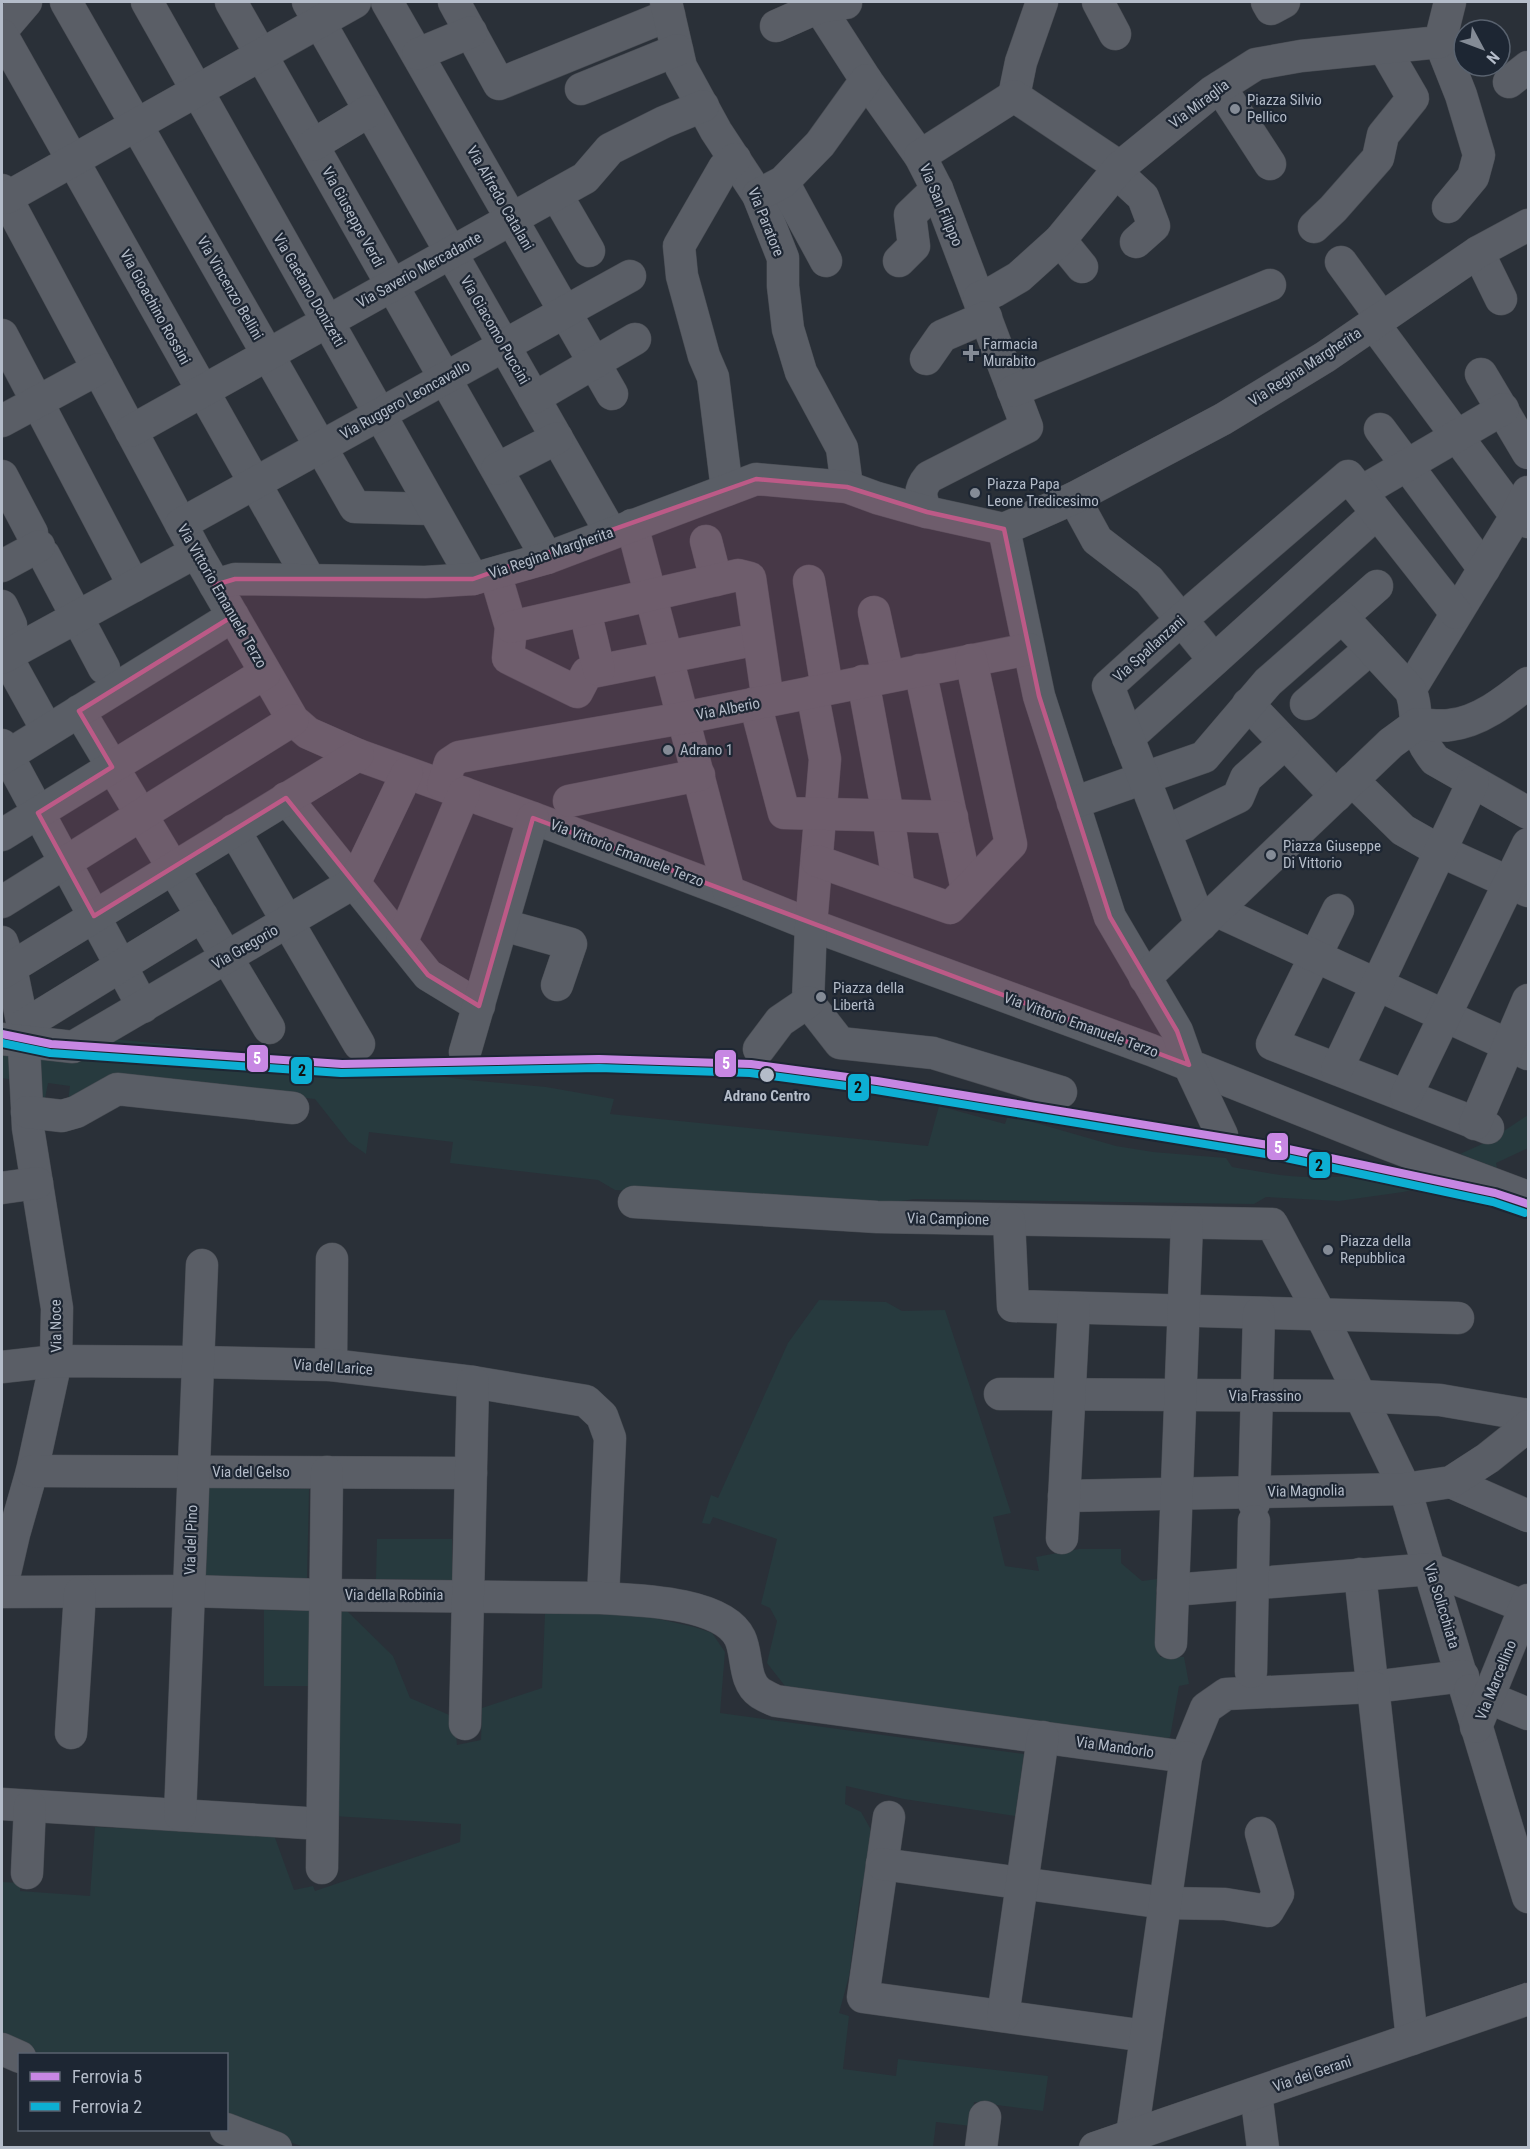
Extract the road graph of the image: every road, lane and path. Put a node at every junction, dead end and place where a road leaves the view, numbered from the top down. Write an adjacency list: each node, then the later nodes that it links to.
1 (26, 2): 17 (street)
2 (66, 2): 33 (street, Via Vincenzo Bellini)
3 (147, 2): 29 (street, Via Gaetano Donizetti)
4 (231, 2): 25 (street, Via Giuseppe Verdi)
5 (355, 2): 15 (street)
6 (387, 2): 24 (street, Via Alfredo Catalani)
7 (454, 2): 18 (street)
8 (1042, 2): 30 (street)
9 (1098, 2): 19 (street)
10 (1267, 2): 11 (street)
11 (1284, 2)
12 (1450, 2): 21 (street)
13 (828, 4): 16 (street); 26 (street, Via San Filippo)
14 (667, 8): 18 (street); 23 (street, Via Paratore)
15 (313, 11): 25 (street); 32 (street, Via Giacomo Puccini)
16 (776, 26)
17 (2, 30)
18 (471, 32): 24 (street)
19 (1115, 34)
20 (2, 35): 37 (street, Via Gioachino Rossini)
21 (1440, 42): 22 (street, Via Miraglia); 44 (street)
22 (1384, 48): 27 (street, Via Miraglia); 47 (street)
23 (677, 50): 28 (street); 31 (street, Via Paratore)
24 (418, 54): 45 (street, Via Alfredo Catalani)
25 (261, 55): 29 (street); 34 (street, Via Giuseppe Verdi)
26 (866, 80): 35 (street, Via San Filippo); 40 (street)
27 (1220, 87): 38 (street); 39 (street, Via Miraglia)
28 (581, 89)
29 (196, 92): 33 (street); 64 (street, Via Gaetano Donizetti)
30 (1014, 96): 35 (street); 39 (street)
31 (703, 106): 36 (street, Via Paratore); 43 (street, Via Saverio Mercadante)
32 (369, 111): 34 (street); 51 (street, Via Giacomo Puccini)
33 (137, 125): 37 (street); 68 (street, Via Vincenzo Bellini)
34 (312, 145): 58 (street, Via Giuseppe Verdi)
35 (920, 156): 41 (street, Via San Filippo)
36 (735, 159): 40 (street, Via Paratore); 93 (street)
37 (74, 161): 42 (street); 74 (street, Via Gioachino Rossini)
38 (1270, 164)
39 (1118, 170): 48 (street, Via Miraglia); 49 (street)
40 (771, 189): 53 (street); 92 (street, Via Paratore)
41 (937, 189): 54 (street); 61 (street, Via San Filippo)
42 (4, 194): 71 (street, Via Vittorio Emanuele Terzo)
43 (556, 194): 45 (street, Via Saverio Mercadante); 50 (street)
44 (1448, 207)
45 (512, 219): 51 (street, Via Saverio Mercadante); 62 (street, Via Alfredo Catalani)
46 (1528, 225): 52 (street, Via Regina Margherita)
47 (1314, 227)
48 (1060, 240): 56 (street); 61 (street, Via Miraglia)
49 (1136, 242)
50 (588, 251)
51 (452, 252): 58 (street, Via Saverio Mercadante); 67 (street, Via Giacomo Puccini)
52 (1478, 252): 60 (street); 63 (street, Via Regina Margherita)
53 (826, 261)
54 (899, 261)
55 (1341, 262): 63 (street)
56 (1082, 267)
57 (630, 276): 62 (street, Via Ruggero Leoncavallo)
58 (392, 285): 64 (street, Via Saverio Mercadante); 73 (street, Via Giuseppe Verdi)
59 (1270, 285): 75 (street)
60 (1502, 299)
61 (982, 308): 69 (street, Via Miraglia); 75 (street, Via San Filippo)
62 (565, 312): 67 (street, Via Ruggero Leoncavallo); 70 (street, Via Alfredo Catalani)
63 (1377, 320): 84 (street); 95 (street, Via Regina Margherita)
64 (327, 321): 68 (street, Via Saverio Mercadante); 80 (street, Via Gaetano Donizetti)
65 (2, 334): 78 (street)
66 (635, 339): 70 (street)
67 (504, 345): 73 (street, Via Ruggero Leoncavallo); 77 (street, Via Giacomo Puccini)
68 (268, 354): 74 (street, Via Saverio Mercadante); 86 (street, Via Vincenzo Bellini)
69 (926, 359)
70 (594, 363): 76 (street, Via Alfredo Catalani); 77 (street)
71 (98, 369): 78 (street); 83 (street, Via Vittorio Emanuele Terzo)
72 (1482, 374): 79 (street)
73 (445, 378): 80 (street, Via Ruggero Leoncavallo); 89 (street, Via Giuseppe Verdi)
74 (202, 391): 83 (street, Via Saverio Mercadante); 91 (street, Via Gioachino Rossini)
75 (1013, 391): 98 (street, Via San Filippo)
76 (612, 394)
77 (534, 398): 85 (street, Via Giacomo Puccini)
78 (37, 402): 81 (street); 113 (street)
79 (1503, 409): 84 (street); 87 (street)
80 (379, 414): 86 (street, Via Ruggero Leoncavallo); 96 (street, Via Gaetano Donizetti)
81 (2, 421)
82 (1380, 429): 88 (street)
83 (131, 431): 99 (street, Via Vittorio Emanuele Terzo)
84 (1456, 437): 88 (street); 97 (street)
85 (557, 438): 89 (street); 100 (street, Via Giacomo Puccini)
86 (321, 447): 91 (street, Via Ruggero Leoncavallo); 96 (street, Via Vincenzo Bellini)
87 (1528, 453)
88 (1406, 465): 94 (street); 107 (street)
89 (496, 469): 105 (street, Via Giuseppe Verdi)
90 (2, 476): 103 (street)
91 (255, 483): 99 (street, Via Ruggero Leoncavallo); 109 (street, Via Gioachino Rossini)
92 (848, 486): 93 (street, Via Regina Margherita); 98 (street, Via Regina Margherita)
93 (727, 490): 100 (street, Via Regina Margherita)
94 (1362, 494): 118 (street); 122 (street, Via Spallanzani); 130 (street)
95 (1074, 498): 102 (street, Via Regina Margherita); 122 (street)
96 (432, 509): 108 (street, Via Gaetano Donizetti)
97 (1524, 510): 107 (street)
98 (927, 512): 102 (street, Via Regina Margherita)
99 (181, 524): 104 (street, Via Vittorio Emanuele Terzo)
100 (622, 529): 105 (street, Via Regina Margherita); 115 (street, Via Giacomo Puccini)
101 (706, 541): 110 (street)
102 (1007, 542): 126 (street)
103 (38, 544): 106 (street); 120 (street)
104 (196, 552): 112 (street, Via Vittorio Emanuele Terzo); 113 (street)
105 (547, 558): 108 (street, Via Regina Margherita)
106 (2, 566)
107 (1484, 569): 118 (street)
108 (484, 576): 109 (street, Via Regina Margherita); 123 (street, Via Gaetano Donizetti)
109 (309, 579): 112 (street, Via Regina Margherita)
110 (717, 580): 115 (street); 124 (street)
111 (809, 581): 138 (street)
112 (215, 585): 119 (street, Via Vittorio Emanuele Terzo)
113 (134, 586): 120 (street)
114 (1377, 586): 121 (street)
115 (651, 596): 116 (street); 127 (street, Via Giacomo Puccini)
116 (585, 611): 123 (street); 132 (street)
117 (874, 612): 135 (street)
118 (1456, 613): 136 (street)
119 (233, 616): 134 (street, Via Vittorio Emanuele Terzo); 142 (street)
120 (77, 617): 128 (street); 131 (street)
121 (1342, 617): 125 (street); 140 (street)
122 (1182, 619): 130 (street); 147 (street, Via Spallanzani)
123 (511, 627): 132 (street)
124 (758, 639): 127 (street); 139 (street)
125 (1371, 648): 136 (street); 141 (street)
126 (1029, 649): 129 (street, Via Alberio); 160 (street)
127 (667, 656): 132 (street); 143 (street, Via Giacomo Puccini)
128 (4, 657): 146 (street)
129 (971, 660): 133 (street, Via Alberio); 179 (street)
130 (1214, 660): 147 (street)
131 (104, 668)
132 (599, 670)
133 (920, 670): 135 (street, Via Alberio); 166 (street)
134 (265, 673): 144 (street, Via Vittorio Emanuele Terzo); 151 (street)
135 (875, 679): 138 (street, Via Alberio); 165 (street)
136 (1403, 683): 145 (street)
137 (1528, 685): 145 (street)
138 (819, 690): 139 (street, Via Alberio); 162 (street)
139 (761, 702): 143 (street, Via Alberio); 162 (street)
140 (1248, 704): 148 (street); 154 (street)
141 (1306, 704)
142 (79, 711): 146 (street); 151 (street)
143 (683, 718): 153 (street, Via Giacomo Puccini); 157 (street, Via Alberio)
144 (293, 720): 150 (street, Via Vittorio Emanuele Terzo); 164 (street)
145 (1417, 724): 155 (street); 156 (street)
146 (47, 730): 149 (street)
147 (1128, 738): 154 (street, Via Spallanzani)
148 (1285, 743): 156 (street); 169 (street)
149 (3, 753): 161 (street)
150 (358, 754): 152 (street, Via Vittorio Emanuele Terzo); 158 (street)
151 (112, 767): 161 (street); 164 (street)
152 (407, 773): 157 (street, Via Vittorio Emanuele Terzo); 176 (street)
153 (699, 775): 159 (street); 180 (street, Via Giacomo Puccini)
154 (1143, 779): 160 (street); 169 (street, Via Spallanzani)
155 (1473, 782): 163 (street); 172 (street)
156 (1335, 784): 172 (street); 185 (street)
157 (454, 789): 167 (street, Via Vittorio Emanuele Terzo); 189 (street, Via Alberio)
158 (286, 798): 168 (street); 176 (street)
159 (569, 801)
160 (1073, 803): 194 (street)
161 (38, 813): 170 (street); 174 (street)
162 (821, 813): 165 (street); 173 (street)
163 (1528, 813)
164 (141, 815): 174 (street); 175 (street)
165 (888, 815): 166 (street); 178 (street)
166 (951, 817): 179 (street)
167 (533, 818): 180 (street, Via Vittorio Emanuele Terzo); 187 (street)
168 (234, 830): 175 (street); 186 (street)
169 (1165, 832): 185 (street, Via Spallanzani)
170 (2, 836)
171 (1528, 844): 177 (street)
172 (1440, 851): 177 (street); 195 (street)
173 (817, 861): 178 (street); 188 (street)
174 (65, 862): 181 (street); 183 (street)
175 (173, 868): 183 (street); 184 (street)
176 (355, 882): 186 (street, Via Gregorio); 189 (street)
177 (1519, 887): 201 (street)
178 (899, 890): 179 (street)
179 (967, 890)
180 (729, 892): 188 (street, Via Vittorio Emanuele Terzo)
181 (2, 902)
182 (1338, 910): 190 (street)
183 (94, 916): 192 (street); 193 (street)
184 (202, 916): 191 (street); 193 (street)
185 (1209, 918): 190 (street); 194 (street)
186 (288, 922): 191 (street, Via Gregorio); 203 (street)
187 (503, 925): 196 (street); 199 (street)
188 (811, 925): 198 (street); 207 (street, Via Vittorio Emanuele Terzo)
189 (402, 941): 199 (street)
190 (1315, 956): 195 (street); 208 (street)
191 (226, 957): 200 (street, Via Gregorio); 202 (street)
192 (5, 961): 209 (street, Via Noce)
193 (121, 966): 200 (street); 209 (street)
194 (1145, 978): 207 (street)
195 (1377, 984): 201 (street); 208 (street)
196 (557, 986)
197 (1528, 1000): 205 (street)
198 (808, 1002): 204 (street); 210 (street)
199 (479, 1006): 206 (street)
200 (143, 1007): 209 (street, Via Gregorio)
201 (1445, 1016): 205 (street); 211 (street)
202 (269, 1028)
203 (359, 1044)
204 (759, 1049)
205 (1519, 1050): 211 (street)
206 (465, 1052)
207 (1189, 1065): 213 (street); 216 (street, Via Vittorio Emanuele Terzo)
208 (1337, 1070): 211 (street)
209 (17, 1080): 212 (street); 214 (street, Via Noce)
210 (1061, 1092)
211 (1406, 1096)
212 (293, 1108)
213 (1222, 1135)
214 (37, 1183): 215 (street); 228 (street, Via Noce)
215 (2, 1188)
216 (1528, 1197)
217 (634, 1202): 218 (street, Via Campione)
218 (1009, 1220): 219 (street, Via Campione); 223 (street)
219 (1187, 1223): 220 (street, Via Campione); 224 (street)
220 (1262, 1224): 227 (street, Via Solicchiata)
221 (332, 1259): 230 (street)
222 (202, 1265): 229 (street, Via del Pino)
223 (1074, 1308): 224 (street); 234 (street)
224 (1184, 1311): 225 (street); 235 (street)
225 (1259, 1313): 227 (street); 236 (street)
226 (1458, 1318): 227 (street)
227 (1318, 1319): 237 (street, Via Solicchiata)
228 (56, 1361): 229 (street, Via del Larice); 231 (street, Via del Larice); 240 (street, Via Noce)
229 (197, 1362): 230 (street, Via del Larice); 241 (street, Via del Pino)
230 (331, 1365): 232 (street, Via del Larice)
231 (2, 1367)
232 (473, 1382): 243 (street); 261 (street, Via del Larice)
233 (1000, 1394): 234 (street, Via Frassino)
234 (1069, 1394): 235 (street, Via Frassino); 247 (street)
235 (1180, 1395): 236 (street, Via Frassino); 246 (street)
236 (1258, 1396): 237 (street, Via Frassino); 248 (street)
237 (1360, 1396): 238 (street, Via Frassino); 245 (street, Via Solicchiata)
238 (1528, 1415)
239 (1528, 1426): 244 (street, Via Magnolia)
240 (32, 1471): 241 (street, Via del Gelso); 254 (street, Via Noce)
241 (193, 1472): 242 (street, Via del Gelso); 257 (street, Via del Pino)
242 (327, 1472): 243 (street, Via del Gelso); 259 (street)
243 (471, 1473): 260 (street)
244 (1450, 1482): 245 (street, Via Magnolia); 249 (street)
245 (1405, 1489): 248 (street, Via Magnolia); 251 (street, Via Solicchiata)
246 (1176, 1494): 247 (street, Via Magnolia); 248 (street, Via Magnolia); 255 (street)
247 (1064, 1496): 250 (street)
248 (1254, 1506): 253 (street)
249 (1528, 1516)
250 (1062, 1538)
251 (1431, 1569): 252 (street); 262 (street); 267 (street, Via Solicchiata)
252 (1360, 1575): 253 (street); 266 (street)
253 (1252, 1582): 255 (street); 265 (street)
254 (2, 1586)
255 (1173, 1590): 263 (street)
256 (2, 1592): 258 (street, Via della Robinia)
257 (189, 1592): 258 (street, Via della Robinia); 259 (street, Via della Robinia); 274 (street, Via del Pino)
258 (81, 1593): 270 (street)
259 (325, 1595): 260 (street, Via della Robinia); 277 (street)
260 (468, 1596): 261 (street, Via della Robinia); 269 (street)
261 (603, 1598): 264 (street, Via della Robinia)
262 (1528, 1605): 267 (street, Via Marcellino)
263 (1171, 1643)
264 (747, 1672): 271 (street, Via Mandorlo)
265 (1251, 1672)
266 (1372, 1681): 267 (street); 272 (street); 288 (street)
267 (1472, 1687): 268 (street); 275 (street, Via Solicchiata)
268 (1528, 1713)
269 (465, 1724)
270 (71, 1734)
271 (1043, 1737): 272 (street, Via Mandorlo); 282 (street)
272 (1185, 1757): 284 (street)
273 (16, 1805): 274 (street); 281 (street)
274 (180, 1815): 277 (street)
275 (1520, 1815): 283 (street)
276 (889, 1817): 279 (street)
277 (322, 1824): 280 (street)
278 (1261, 1833): 284 (street)
279 (882, 1864): 282 (street); 286 (street)
280 (322, 1868)
281 (27, 1873)
282 (1022, 1883): 284 (street); 286 (street)
283 (1528, 1897)
284 (1165, 1903): 287 (street)
285 (1528, 1999): 288 (street, Via dei Gerani)
286 (1003, 2016): 287 (street)
287 (1146, 2036): 294 (street)
288 (1412, 2039): 291 (street, Via dei Gerani)
289 (2, 2049): 290 (street)
290 (18, 2056)
291 (1256, 2093): 294 (street, Via dei Gerani); 298 (street)
292 (985, 2117): 296 (street)
293 (228, 2130): 295 (street)
294 (1132, 2135): 297 (street, Via dei Gerani)
295 (276, 2148)
296 (981, 2148)
297 (1095, 2148)
298 (1263, 2148)

